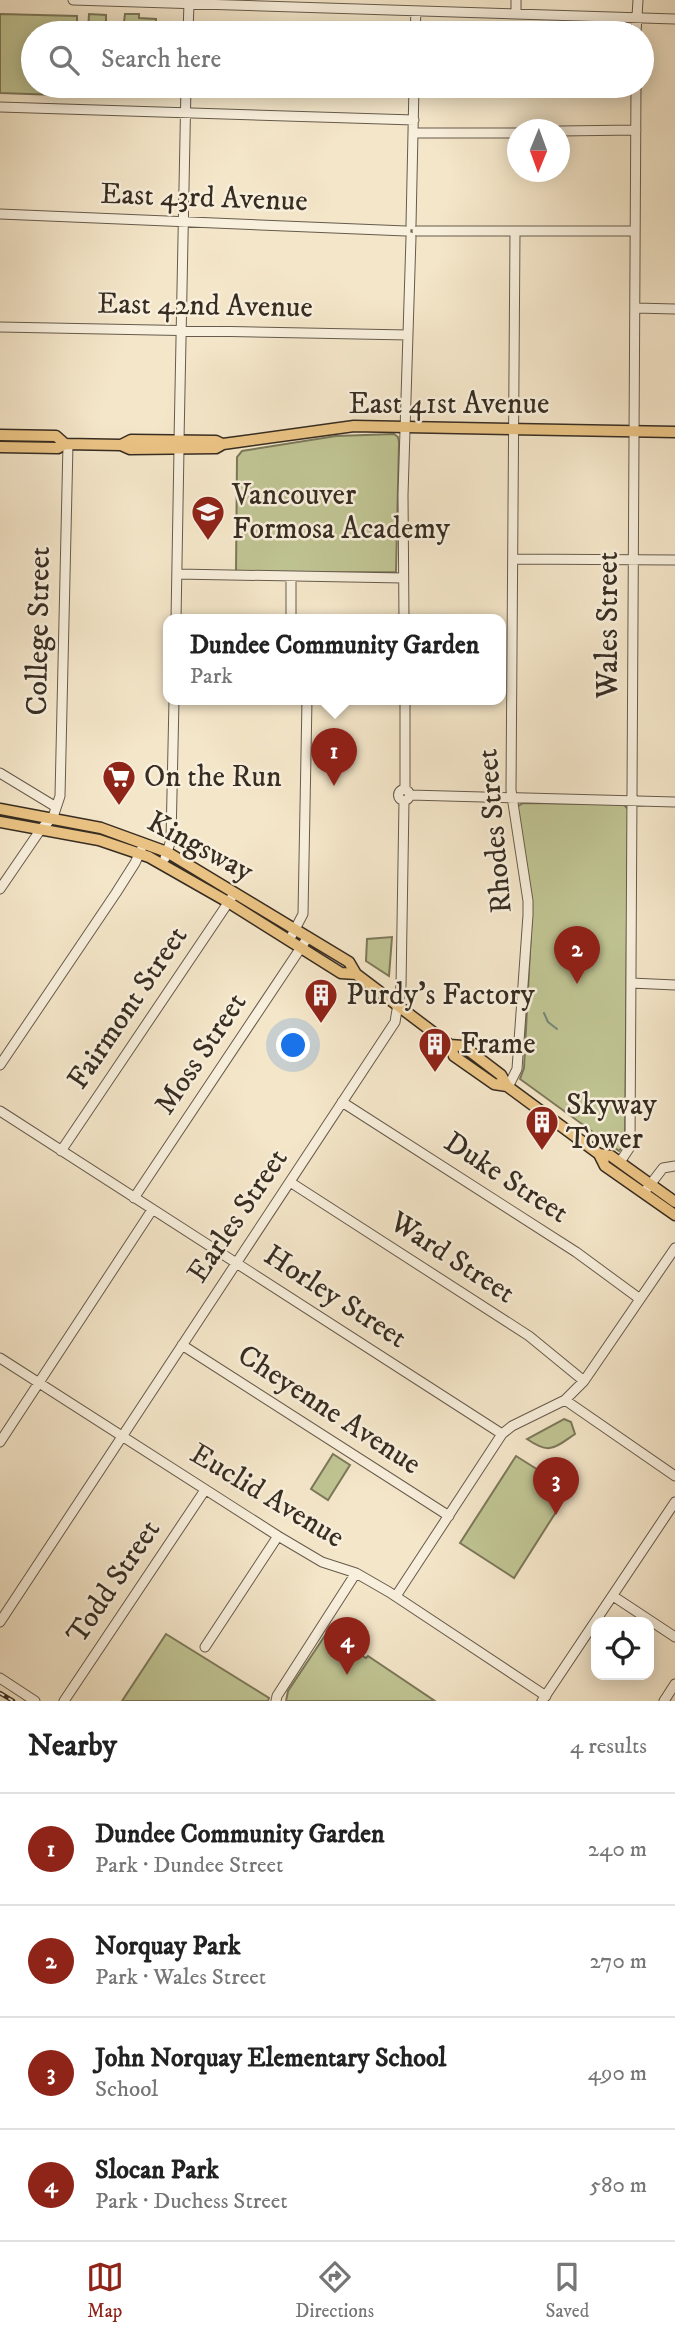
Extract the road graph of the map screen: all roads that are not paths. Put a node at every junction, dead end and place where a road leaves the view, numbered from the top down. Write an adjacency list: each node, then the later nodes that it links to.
1 (74, 0): 4 (street)
2 (516, 0): 7 (street)
3 (638, 0): 8 (street)
4 (150, 1): 5 (street)
5 (189, 3): 6 (street); 10 (street)
6 (416, 11): 7 (street); 11 (street)
7 (516, 14): 8 (street)
8 (637, 18): 9 (street); 12 (street)
9 (675, 19)
10 (188, 21)
11 (416, 21)
12 (637, 21)
13 (186, 98): 17 (street)
14 (414, 98): 18 (street)
15 (636, 98): 19 (street, Wales Street)
16 (0, 107): 17 (street)
17 (186, 112): 18 (street); 24 (street)
18 (414, 120): 21 (street)
19 (636, 130): 20 (street); 26 (street, Wales Street)
20 (570, 131)
21 (413, 133): 22 (street); 25 (street)
22 (507, 133)
23 (0, 214): 24 (street, East 43rd Avenue)
24 (184, 221): 25 (street, East 43rd Avenue); 31 (street)
25 (411, 231): 27 (street, East 43rd Avenue); 32 (street)
26 (635, 231): 27 (street, East 43rd Avenue); 28 (street, Wales Street)
27 (516, 232): 34 (street, Rhodes Street)
28 (635, 308): 29 (street); 35 (street, Wales Street)
29 (675, 309)
30 (0, 327): 31 (street, East 42nd Avenue)
31 (183, 330): 32 (street, East 42nd Avenue); 39 (street)
32 (408, 335): 33 (street)
33 (405, 426): 34 (main road, East 41st Avenue); 39 (main road, East 41st Avenue); 46 (street)
34 (514, 429): 35 (main road, East 41st Avenue); 41 (street, Rhodes Street)
35 (634, 431): 36 (main road, East 41st Avenue); 42 (street, Wales Street)
36 (675, 432)
37 (0, 435): 38 (main road, East 41st Avenue)
38 (66, 444): 39 (main road, East 41st Avenue); 40 (main road, East 41st Avenue); 59 (street, College Street)
39 (179, 445): 44 (street)
40 (0, 447)
41 (513, 559): 42 (street); 55 (street, Rhodes Street)
42 (633, 559): 43 (street); 56 (street, Wales Street)
43 (675, 560)
44 (177, 574): 45 (street); 47 (street)
45 (292, 577): 46 (street); 48 (street)
46 (403, 578): 49 (street)
47 (176, 614)
48 (291, 614)
49 (404, 614)
50 (174, 705): 63 (street)
51 (307, 705): 67 (street)
52 (405, 705): 54 (street, Earles Street)
53 (0, 773): 59 (street)
54 (406, 795): 55 (street); 71 (street, Earles Street)
55 (511, 798): 56 (street); 73 (street, Rhodes Street)
56 (632, 801): 57 (street); 69 (street, Wales Street)
57 (675, 802)
58 (0, 809): 59 (main road, Kingsway)
59 (55, 812): 61 (street); 62 (main road, Kingsway)
60 (0, 822): 61 (main road, Kingsway)
61 (41, 829): 62 (main road, Kingsway); 65 (street)
62 (142, 847): 63 (main road, Kingsway); 64 (main road, Kingsway); 72 (street)
63 (167, 852): 64 (street); 66 (main road, Kingsway)
64 (163, 863): 66 (main road, Kingsway)
65 (0, 889)
66 (232, 897): 67 (main road, Kingsway); 77 (street, Fairmont Street)
67 (293, 935): 68 (main road, Kingsway)
68 (305, 942): 71 (main road, Kingsway); 83 (street, Moss Street)
69 (631, 983): 70 (street); 79 (street, Wales Street)
70 (675, 985)
71 (398, 1006): 73 (main road, Kingsway); 74 (street, Earles Street)
72 (0, 1065)
73 (507, 1086): 78 (main road, Kingsway)
74 (342, 1102): 81 (street, Earles Street); 89 (street, Duke Street)
75 (3, 1113): 76 (street); 77 (street, Horley Street)
76 (0, 1124)
77 (61, 1151): 83 (street, Horley Street)
78 (599, 1154): 79 (main road, Kingsway); 82 (main road, Kingsway)
79 (620, 1162): 82 (main road, Kingsway)
80 (675, 1166): 82 (street)
81 (290, 1182): 88 (street, Earles Street); 92 (street, Ward Street)
82 (647, 1188): 84 (main road, Kingsway); 86 (main road, Kingsway)
83 (134, 1198): 85 (street, Horley Street)
84 (675, 1202)
85 (152, 1210): 88 (street, Horley Street); 93 (street)
86 (675, 1215)
87 (675, 1248): 89 (street)
88 (236, 1262): 90 (street, Earles Street); 95 (street, Horley Street)
89 (640, 1299): 92 (street)
90 (181, 1345): 96 (street, Earles Street); 101 (street, Cheyenne Avenue)
91 (0, 1358): 93 (street, Euclid Avenue)
92 (584, 1381): 94 (street)
93 (39, 1383): 96 (street, Euclid Avenue); 97 (street)
94 (565, 1400): 95 (street); 98 (street)
95 (502, 1434): 101 (street)
96 (122, 1437): 99 (street, Euclid Avenue); 106 (street, Earles Street)
97 (0, 1442)
98 (675, 1476)
99 (205, 1490): 102 (street, Euclid Avenue); 113 (street, Todd Street)
100 (675, 1502): 105 (street)
101 (449, 1516): 104 (street)
102 (278, 1536): 103 (street, Euclid Avenue); 108 (street)
103 (356, 1573): 104 (street, Euclid Avenue); 114 (street)
104 (396, 1596): 111 (street, Euclid Avenue)
105 (613, 1596): 107 (street); 111 (street)
106 (0, 1622)
107 (675, 1637)
108 (205, 1647)
109 (0, 1678): 112 (street)
110 (675, 1684): 115 (street)
111 (544, 1698)
112 (35, 1701)
113 (64, 1701)
114 (276, 1701)
115 (664, 1701)

